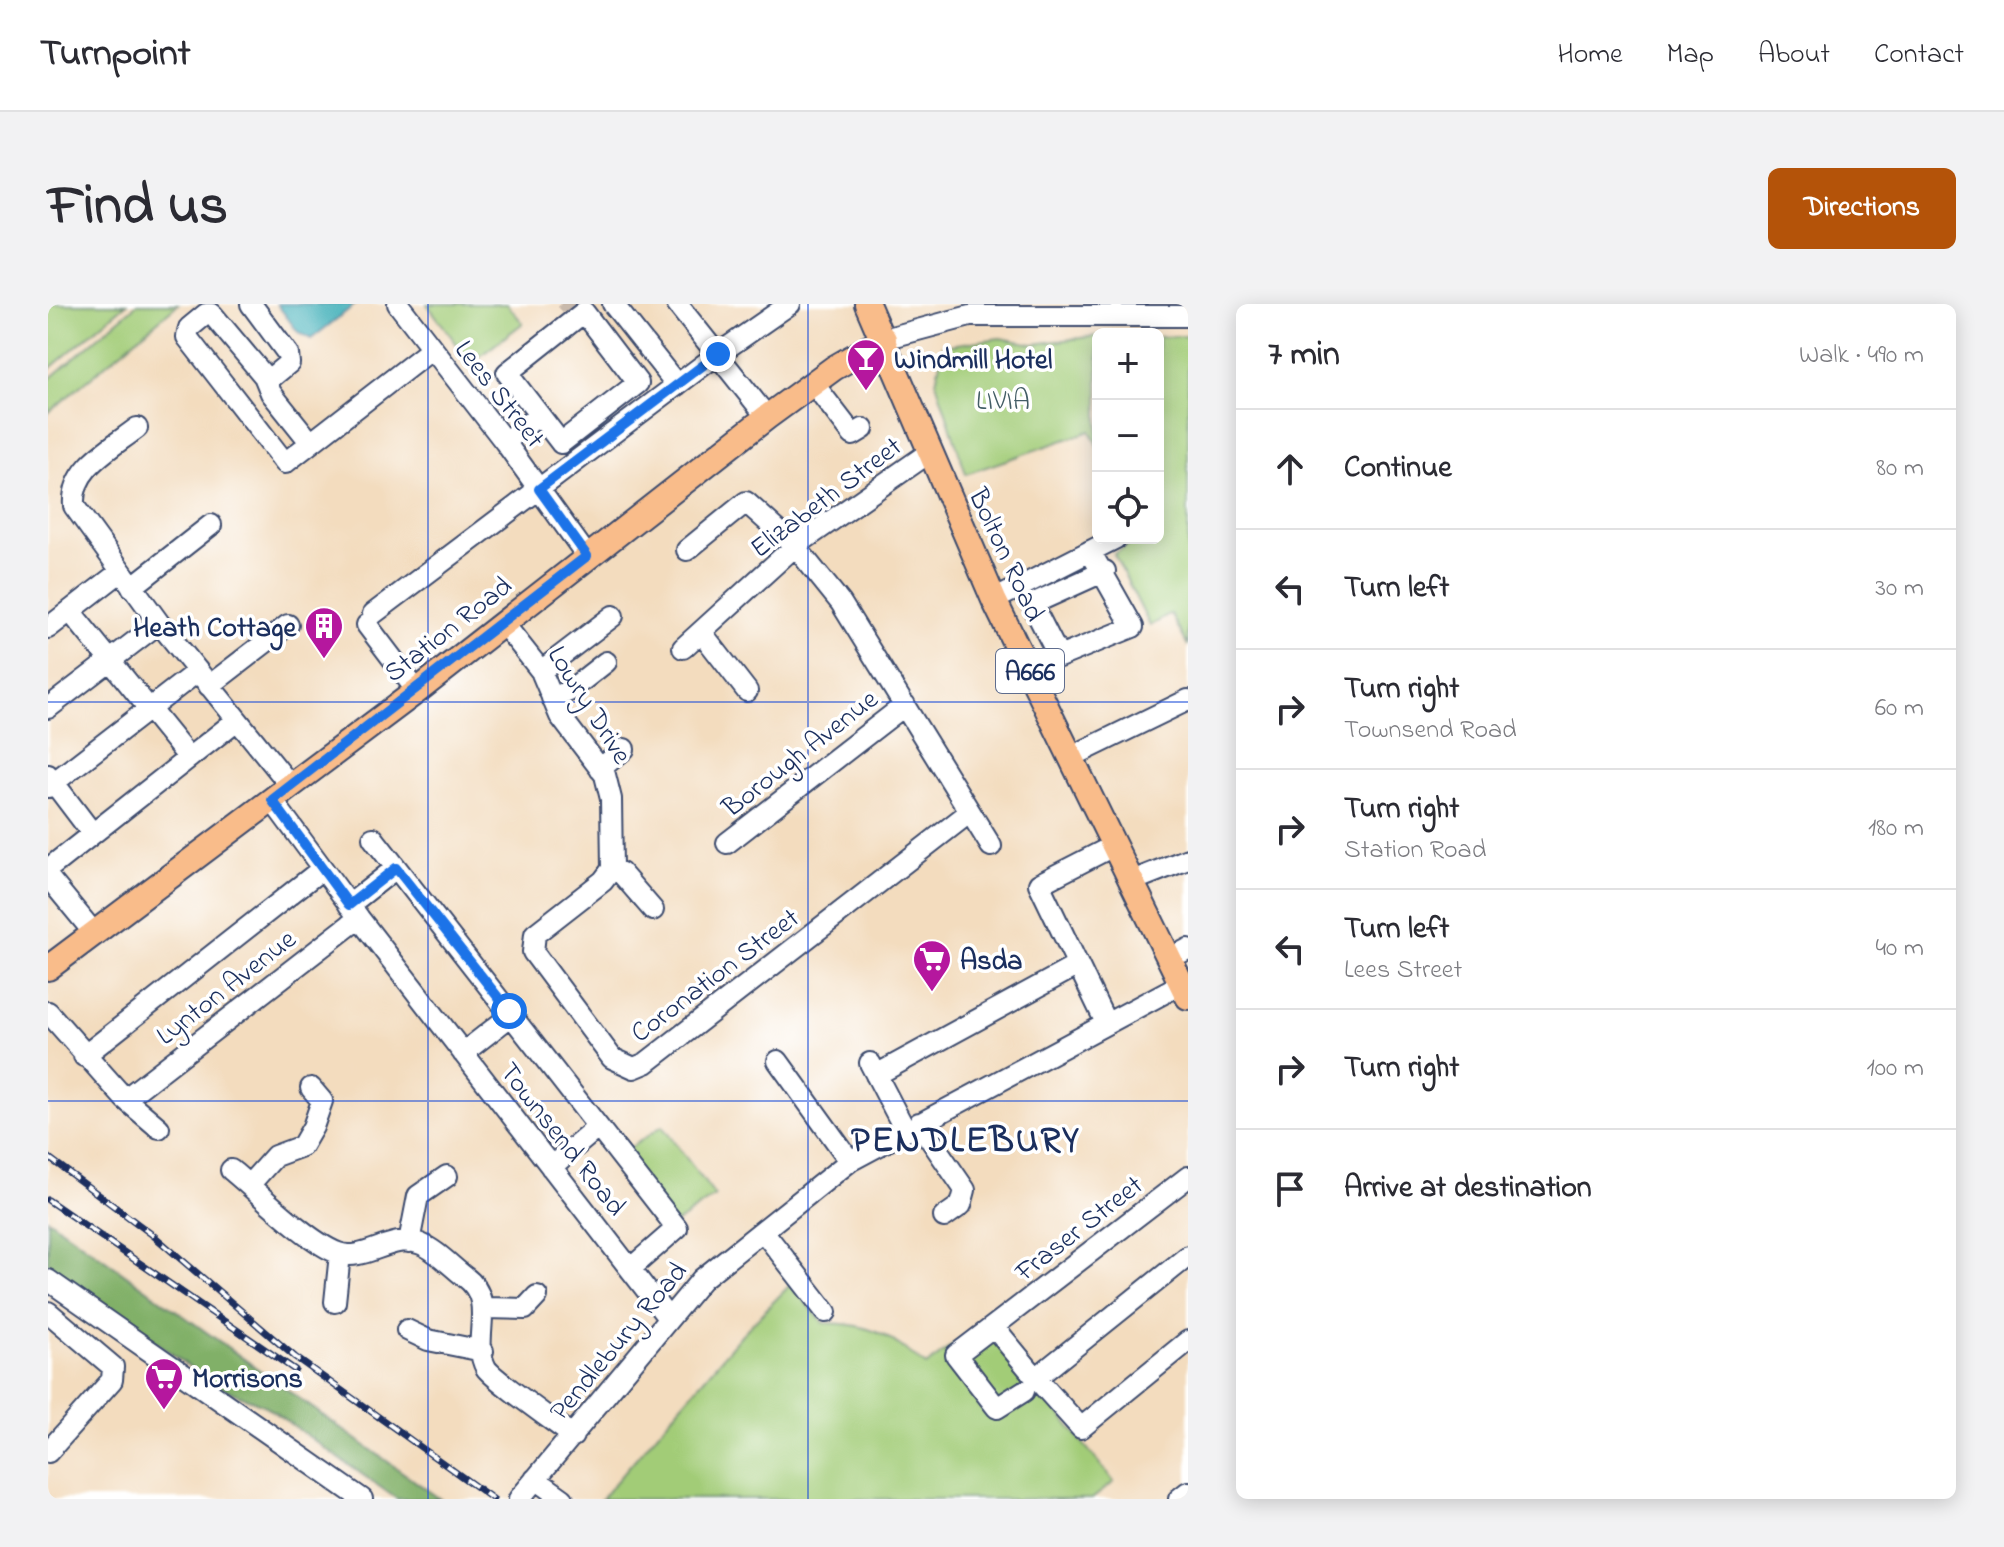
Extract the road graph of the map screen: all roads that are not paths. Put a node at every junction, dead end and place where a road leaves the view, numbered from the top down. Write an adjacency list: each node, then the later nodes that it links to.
1 (251, 304): 14 (street)
2 (398, 304): 11 (street, Lees Street)
3 (613, 304): 16 (street)
4 (677, 304): 12 (street)
5 (790, 304): 12 (street)
6 (867, 304): 10 (main road, Bolton Road / A666)
7 (218, 310): 14 (street); 22 (street)
8 (565, 314): 13 (street)
9 (1188, 316): 10 (street)
10 (884, 339): 15 (main road, Station Road); 23 (main road, Bolton Road / A666)
11 (432, 349): 21 (street, Lees Street); 22 (street)
12 (718, 354): 16 (street); 18 (street)
13 (507, 373): 17 (street); 17 (street)
14 (264, 376): 22 (street)
15 (813, 383): 18 (main road, Station Road); 20 (street)
16 (677, 385): 24 (street)
17 (539, 415): 21 (street)
18 (767, 417): 30 (main road, Station Road)
19 (137, 428): 32 (street, Townsend Road)
20 (863, 429)
21 (505, 442): 24 (street, Lees Street)
22 (311, 443)
23 (930, 452): 27 (street, Elizabeth Street); 33 (main road, Bolton Road / A666)
24 (539, 489): 30 (street, Lees Street); 46 (street)
25 (211, 525): 32 (street)
26 (1104, 544): 29 (street)
27 (795, 546): 28 (street); 40 (street, Elizabeth Street); 50 (street)
28 (687, 550)
29 (1090, 551): 31 (street); 33 (street)
30 (587, 556): 37 (main road, Station Road)
31 (1105, 571): 31 (street)
32 (126, 579): 34 (street); 36 (street, Townsend Road)
33 (994, 600): 55 (main road, Bolton Road / A666)
34 (70, 611): 39 (street); 42 (street)
35 (613, 616): 44 (street)
36 (159, 623): 42 (street); 45 (street, Townsend Road)
37 (503, 623): 44 (street, Lowry Drive); 46 (main road, Station Road)
38 (288, 625): 45 (street)
39 (48, 628)
40 (702, 633): 41 (street, Elizabeth Street); 47 (street)
41 (683, 648)
42 (110, 660): 51 (street); 52 (street)
43 (606, 662): 48 (street)
44 (541, 671): 48 (street, Lowry Drive)
45 (204, 678): 52 (street); 53 (street, Townsend Road)
46 (417, 691): 59 (main road, Station Road)
47 (747, 691)
48 (552, 698): 57 (street, Lowry Drive)
49 (1188, 700): 55 (street)
50 (905, 705): 60 (street); 63 (street, Borough Avenue)
51 (48, 708)
52 (150, 709): 56 (street); 58 (street)
53 (237, 720): 56 (street); 59 (street, Townsend Road)
54 (624, 749): 57 (street)
55 (1073, 756): 64 (main road, Bolton Road / A666)
56 (189, 758): 61 (street)
57 (600, 769): 70 (street, Lowry Drive)
58 (50, 782): 61 (street)
59 (281, 792): 69 (street, Townsend Road); 75 (main road, Station Road)
60 (970, 812): 65 (street); 70 (street, Coronation Street)
61 (92, 833): 68 (street)
62 (373, 838): 67 (street)
63 (727, 843)
64 (1115, 845): 72 (main road, Bolton Road / A666); 77 (street)
65 (991, 846)
66 (1188, 859): 72 (street)
67 (396, 868): 74 (street, Lynton Avenue); 81 (street)
68 (48, 869)
69 (322, 869): 74 (street, Townsend Road); 84 (street)
70 (612, 869): 73 (street)
71 (48, 877): 75 (street)
72 (1132, 881): 76 (main road, Bolton Road / A666)
73 (653, 910)
74 (354, 912): 83 (street, Townsend Road); 87 (street, Lynton Avenue)
75 (94, 933): 78 (main road, Station Road)
76 (1178, 954): 79 (main road, Bolton Road / A666)
77 (1078, 965): 82 (street); 88 (street)
78 (48, 968)
79 (1184, 990): 82 (street, Pendlebury Road)
80 (48, 1012): 84 (street)
81 (509, 1017): 83 (street); 90 (street)
82 (1106, 1023): 88 (street, Pendlebury Road)
83 (463, 1053): 92 (street, Townsend Road)
84 (84, 1056): 87 (street)
85 (778, 1061): 91 (street)
86 (324, 1097): 96 (street)
87 (125, 1099): 89 (street)
88 (912, 1126): 91 (street, Pendlebury Road); 97 (street)
89 (159, 1128)
90 (597, 1128): 92 (street); 102 (street)
91 (850, 1161): 98 (street, Pendlebury Road)
92 (551, 1167): 102 (street, Townsend Road)
93 (231, 1170): 96 (street)
94 (447, 1176): 99 (street)
95 (1188, 1178): 110 (street, Fraser Street)
96 (249, 1185): 100 (street)
97 (944, 1217)
98 (763, 1231): 108 (street); 109 (street, Pendlebury Road)
99 (409, 1242): 100 (street); 106 (street)
100 (340, 1254): 105 (street)
101 (1188, 1256): 114 (street)
102 (630, 1269): 109 (street, Townsend Road)
103 (48, 1280): 119 (street)
104 (537, 1296): 106 (street)
105 (335, 1302)
106 (485, 1308): 113 (street)
107 (48, 1312): 116 (street)
108 (826, 1312)
109 (668, 1318): 115 (street, Pendlebury Road)
110 (998, 1324): 114 (street); 114 (street, Fraser Street)
111 (407, 1330): 113 (street)
112 (1188, 1341): 114 (street)
113 (483, 1351): 115 (street)
114 (1030, 1384)
115 (573, 1436): 117 (street, Pendlebury Road)
116 (48, 1452)
117 (528, 1488): 120 (street)
118 (1188, 1492): 121 (street)
119 (362, 1499)
120 (563, 1499)
121 (1179, 1499)

